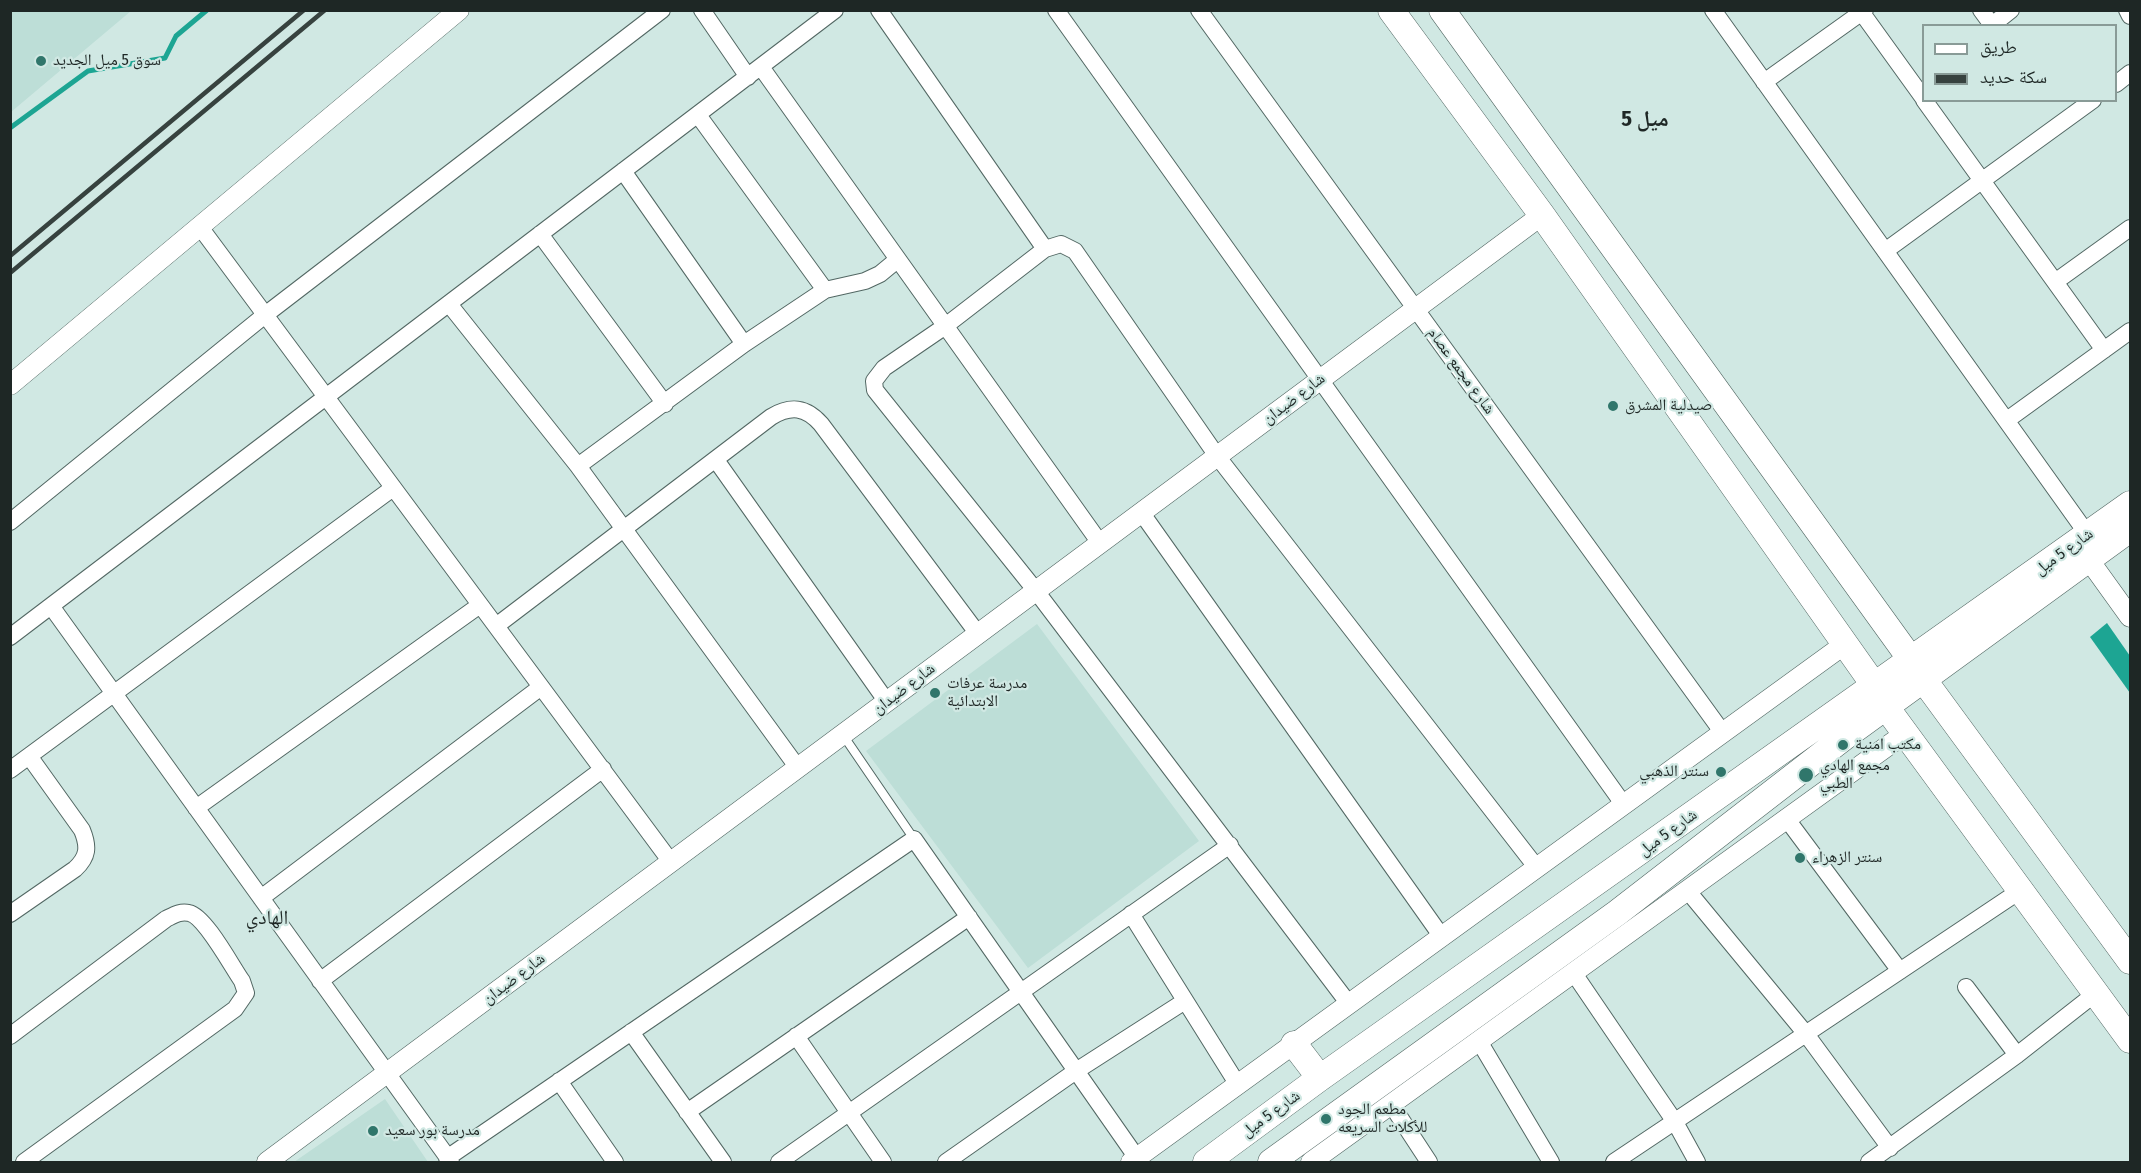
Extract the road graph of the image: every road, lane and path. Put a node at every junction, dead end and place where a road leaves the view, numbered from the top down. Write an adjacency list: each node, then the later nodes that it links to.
1 (459, 10): 29 (street)
2 (662, 10): 39 (street)
3 (702, 10): 18 (street)
4 (835, 10): 18 (street)
5 (879, 10): 32 (street)
6 (1056, 10): 44 (street)
7 (1199, 10): 38 (street, شارع مجمع عصام)
8 (1391, 10): 28 (main road)
9 (1442, 10): 65 (main road)
10 (1713, 10): 21 (street)
11 (1981, 10): 16 (street)
12 (2011, 10): 17 (street)
13 (2127, 10): 15 (street)
14 (1863, 12): 20 (street); 21 (street)
15 (2130, 16)
16 (1990, 24)
17 (1992, 24)
18 (754, 72): 25 (street); 34 (street)
19 (2130, 73): 22 (street)
20 (1918, 79)
21 (1764, 82): 33 (street)
22 (2117, 83)
23 (1925, 102): 27 (street)
24 (2090, 102): 27 (street)
25 (698, 115): 26 (street); 36 (street)
26 (623, 171): 31 (street); 42 (street)
27 (1982, 181): 33 (street); 35 (street)
28 (1542, 215): 38 (street, شارع ضيدان); 70 (main road)
29 (200, 227): 39 (street); 45 (street)
30 (2130, 228): 35 (street)
31 (540, 234): 37 (street); 47 (street)
32 (1045, 249): 40 (street); 49 (street)
33 (1886, 252): 48 (street)
34 (897, 260): 36 (street); 40 (street)
35 (2055, 282): 43 (street)
36 (825, 290): 42 (street)
37 (449, 304): 46 (street); 51 (street)
38 (1416, 308): 44 (street, شارع ضيدان); 78 (street, شارع مجمع عصام)
39 (265, 315): 46 (street); 55 (street)
40 (944, 327): 59 (street); 61 (street)
41 (2130, 331): 43 (street)
42 (744, 344): 47 (street)
43 (2104, 350): 48 (street)
44 (1321, 379): 49 (street, شارع ضيدان); 86 (street)
45 (10, 385)
46 (326, 397): 52 (street); 63 (street)
47 (665, 404): 51 (street)
48 (2007, 420): 58 (street)
49 (1217, 456): 54 (street, شارع ضيدان); 92 (street)
50 (716, 459): 56 (street); 67 (street); 75 (street)
51 (578, 466): 56 (street)
52 (393, 488): 62 (street); 73 (street)
53 (2130, 504): 58 (main road, شارع 5 ميل)
54 (1141, 512): 59 (street, شارع ضيدان); 101 (street)
55 (10, 522)
56 (624, 529): 66 (street); 83 (street)
57 (2130, 529): 60 (main road, شارع 5 ميل)
58 (2088, 535): 69 (main road, شارع 5 ميل)
59 (1100, 543): 61 (street, شارع ضيدان)
60 (2089, 560): 64 (street); 69 (main road, شارع 5 ميل)
61 (1036, 591): 67 (street, شارع ضيدان); 90 (street)
62 (480, 605): 66 (street); 87 (street)
63 (51, 606): 68 (street); 73 (street)
64 (2130, 617)
65 (1884, 623): 69 (main road); 71 (main road)
66 (496, 626): 72 (street)
67 (978, 634): 75 (street, شارع ضيدان)
68 (10, 637)
69 (1963, 637): 71 (main road, شارع 5 ميل); 77 (main road)
70 (1847, 646): 74 (main road); 76 (main road); 78 (street)
71 (1917, 670): 74 (main road, شارع 5 ميل); 77 (main road)
72 (542, 687): 85 (street); 96 (street)
73 (115, 695): 82 (street); 87 (street)
74 (1880, 696): 76 (main road, شارع 5 ميل); 80 (main road, شارع 5 ميل); 81 (main road)
75 (887, 702): 79 (street, شارع ضيدان)
76 (1835, 712): 93 (main road, شارع 5 ميل)
77 (1957, 726): 102 (main road)
78 (1723, 733): 86 (street)
79 (843, 734): 83 (street, شارع ضيدان); 89 (lane)
80 (1847, 735): 81 (main road); 97 (main road, شارع 5 ميل)
81 (1908, 742): 88 (street); 95 (main road)
82 (29, 756): 84 (street); 98 (street)
83 (798, 768): 91 (street, شارع ضيدان)
84 (10, 770)
85 (603, 770): 91 (street); 105 (street)
86 (1624, 805): 92 (street)
87 (196, 808): 96 (street)
88 (1786, 819): 94 (street); 103 (street)
89 (914, 839): 100 (street); 111 (street)
90 (1230, 845): 99 (street); 110 (street)
91 (671, 862): 120 (street, شارع ضيدان)
92 (1537, 868): 101 (street)
93 (1598, 883): 97 (main road); 121 (main road, شارع 5 ميل)
94 (1688, 890): 104 (street); 112 (street)
95 (2021, 890): 103 (street); 108 (main road)
96 (261, 898): 105 (street)
97 (1617, 913): 124 (main road, شارع 5 ميل)
98 (10, 914)
99 (1131, 914): 107 (street); 109 (street)
100 (969, 917): 107 (street); 114 (street)
101 (1442, 937): 110 (street)
102 (2130, 961)
103 (1900, 971): 112 (street)
104 (1573, 972): 116 (street); 127 (street)
105 (320, 981): 120 (street)
106 (1966, 987): 118 (street)
107 (1021, 992): 119 (street); 126 (street)
108 (2096, 993): 115 (main road); 118 (street)
109 (1185, 1001): 119 (street); 123 (street)
110 (1349, 1004): 117 (street)
111 (631, 1032): 122 (street); 125 (street)
112 (1806, 1034): 127 (street); 128 (street)
113 (10, 1036): 131 (street)
114 (796, 1036): 125 (street); 126 (street)
115 (2130, 1040)
116 (1479, 1041): 124 (street); 142 (street)
117 (1294, 1044): 121 (main road); 123 (street)
118 (2017, 1055): 128 (street)
119 (1076, 1071): 130 (street); 137 (street)
120 (387, 1073): 129 (street); 132 (street, شارع ضيدان)
121 (1320, 1078): 138 (main road, شارع 5 ميل)
122 (559, 1081): 129 (street); 133 (street)
123 (1238, 1085): 130 (street)
124 (1378, 1105): 139 (main road, شارع 5 ميل); 140 (street); 141 (street)
125 (687, 1112): 134 (street)
126 (849, 1113): 135 (street); 136 (street)
127 (1675, 1122): 143 (street); 144 (street)
128 (1890, 1148): 145 (street)
129 (449, 1160)
130 (1134, 1160)
131 (24, 1162)
132 (267, 1162)
133 (615, 1162)
134 (723, 1162)
135 (779, 1162)
136 (883, 1162)
137 (946, 1162)
138 (1206, 1162)
139 (1271, 1162)
140 (1311, 1162)
141 (1429, 1162)
142 (1551, 1162)
143 (1614, 1162)
144 (1698, 1162)
145 (1869, 1162)

